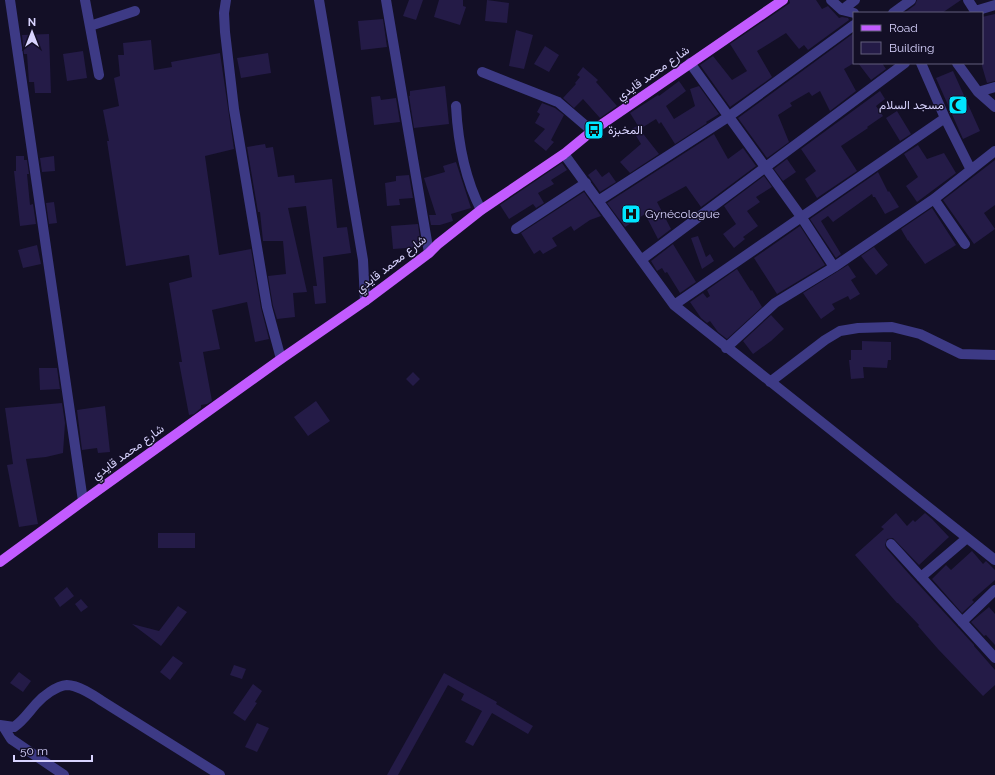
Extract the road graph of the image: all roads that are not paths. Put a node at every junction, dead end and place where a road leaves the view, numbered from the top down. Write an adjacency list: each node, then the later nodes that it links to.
1 (10, 0): 52 (street)
2 (85, 0): 17 (street)
3 (226, 0): 50 (street)
4 (319, 0): 46 (street)
5 (386, 0): 43 (street)
6 (783, 0): 19 (main road, شارع محمد قايدي)
7 (831, 0): 12 (street)
8 (855, 0): 12 (street)
9 (911, 0): 14 (street)
10 (968, 0): 15 (street)
11 (995, 5): 15 (street)
12 (842, 10): 16 (street)
13 (135, 11): 17 (street)
14 (894, 12)
15 (973, 12)
16 (853, 13)
17 (90, 26): 24 (street)
18 (853, 26): 29 (street)
19 (690, 63): 29 (street); 31 (main road, شارع محمد قايدي)
20 (904, 64): 34 (street)
21 (922, 64): 30 (street)
22 (958, 64): 26 (street)
23 (482, 72): 31 (street)
24 (99, 75)
25 (995, 87): 26 (street)
26 (978, 92): 28 (street)
27 (456, 106): 39 (street)
28 (995, 107)
29 (728, 117): 34 (street); 38 (street)
30 (945, 118): 35 (street); 40 (street)
31 (592, 131): 33 (main road, شارع محمد قايدي)
32 (995, 151): 35 (street)
33 (564, 154): 36 (street); 39 (main road, شارع محمد قايدي)
34 (765, 167): 40 (street); 44 (street)
35 (971, 170): 37 (street)
36 (586, 183): 38 (street); 41 (street)
37 (934, 199): 42 (street); 45 (street)
38 (598, 200): 44 (street)
39 (481, 210): 43 (main road, شارع محمد قايدي)
40 (802, 218): 45 (street); 47 (street)
41 (516, 229)
42 (966, 244)
43 (429, 254): 46 (main road, شارع محمد قايدي)
44 (641, 260): 47 (street)
45 (834, 267): 48 (street)
46 (365, 301): 50 (main road, شارع محمد قايدي)
47 (674, 305): 48 (street)
48 (726, 348): 51 (street)
49 (995, 356): 51 (street)
50 (281, 359): 52 (main road, شارع محمد قايدي)
51 (770, 382): 53 (street)
52 (83, 501): 55 (main road, شارع محمد قايدي)
53 (967, 538): 57 (street); 59 (street)
54 (891, 544): 59 (street)
55 (16, 551): 56 (main road); 58 (main road, شارع محمد قايدي)
56 (0, 556)
57 (995, 560)
58 (0, 562)
59 (921, 577): 61 (street)
60 (995, 590): 61 (street)
61 (962, 622): 62 (street)
62 (995, 658)
63 (2, 726): 64 (street); 65 (street)
64 (64, 775)
65 (220, 775)

